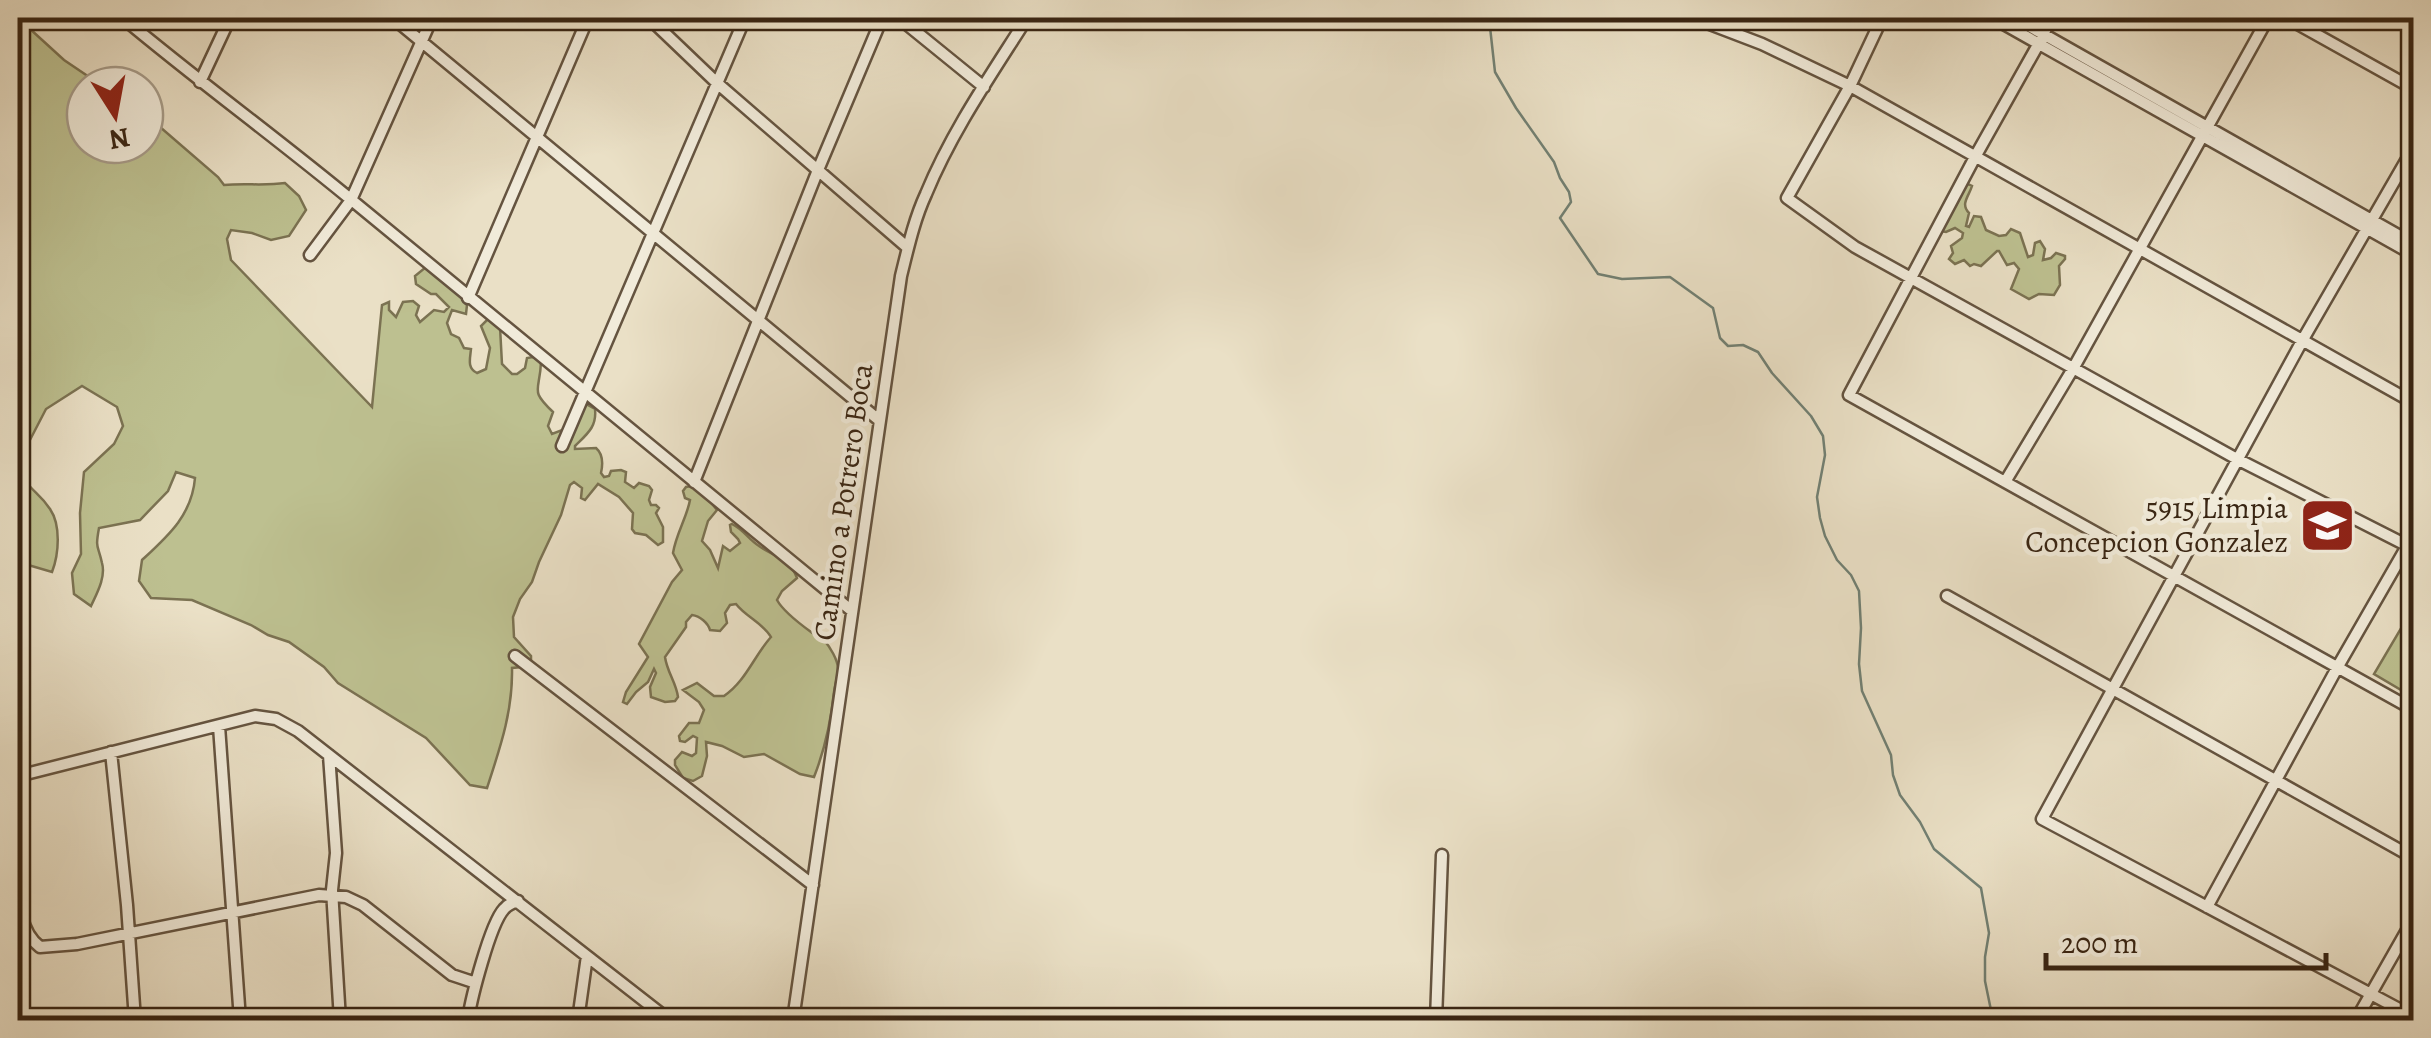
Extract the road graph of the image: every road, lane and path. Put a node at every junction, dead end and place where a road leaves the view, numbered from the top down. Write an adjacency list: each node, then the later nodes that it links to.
1 (122, 18): 20 (street)
2 (230, 18): 20 (street)
3 (393, 18): 19 (street)
4 (432, 18): 19 (street)
5 (588, 18): 26 (street)
6 (649, 18): 21 (street)
7 (745, 18): 21 (street)
8 (882, 18): 29 (street)
9 (899, 18): 23 (street)
10 (1027, 18): 23 (street, Camino a Potrero Boca)
11 (1694, 18): 22 (street)
12 (1882, 18): 22 (street)
13 (1993, 18): 18 (street)
14 (2015, 18): 18 (street)
15 (2051, 18): 18 (street)
16 (2268, 18): 25 (street)
17 (2287, 18): 24 (street)
18 (2041, 38): 25 (street); 28 (street)
19 (421, 41): 26 (street); 30 (street)
20 (200, 82): 30 (street)
21 (718, 83): 29 (street); 32 (street)
22 (1850, 86): 28 (street); 38 (street)
23 (984, 87): 34 (street, Camino a Potrero Boca)
24 (2414, 89)
25 (2205, 130): 31 (street); 35 (street)
26 (538, 136): 32 (street); 39 (street)
27 (2414, 147): 31 (street)
28 (1975, 156): 35 (street); 38 (street)
29 (818, 170): 34 (street); 40 (street)
30 (351, 200): 36 (street); 39 (street)
31 (2368, 224): 33 (street); 37 (street); 41 (street)
32 (654, 233): 40 (street); 43 (street)
33 (2414, 244)
34 (908, 248): 45 (street, Camino a Potrero Boca)
35 (2139, 249): 41 (street); 42 (street)
36 (310, 255)
37 (2414, 255)
38 (1911, 277): 42 (street); 49 (street)
39 (468, 298): 43 (street)
40 (758, 319): 45 (street); 48 (street)
41 (2302, 340): 44 (street); 47 (street)
42 (2074, 366): 47 (street); 49 (street)
43 (584, 392): 46 (street); 48 (street)
44 (2414, 403)
45 (880, 421): 54 (street, Camino a Potrero Boca)
46 (562, 446)
47 (2237, 459): 51 (street); 52 (street)
48 (694, 482): 54 (street)
49 (2006, 482): 52 (street)
50 (2414, 534): 51 (street)
51 (2410, 547): 56 (street)
52 (2172, 575): 56 (street); 57 (street)
53 (1947, 596): 57 (street)
54 (852, 611): 67 (street, Camino a Potrero Boca)
55 (514, 656): 67 (street)
56 (2337, 668): 58 (street); 63 (street)
57 (2111, 690): 63 (street); 70 (street)
58 (2414, 710)
59 (218, 726): 60 (street); 61 (street); 71 (street)
60 (111, 752): 62 (street); 73 (street)
61 (328, 755): 68 (street); 69 (street)
62 (18, 776)
63 (2276, 782): 65 (street); 70 (street)
64 (1442, 855): 85 (street)
65 (2414, 858)
66 (18, 863): 73 (street)
67 (813, 885): 84 (street, Camino a Potrero Boca)
68 (332, 896): 71 (street); 75 (street); 80 (street)
69 (518, 901): 74 (street); 75 (street)
70 (2207, 907): 76 (street)
71 (232, 912): 73 (street); 79 (street)
72 (2414, 918): 76 (street)
73 (128, 934): 78 (street)
74 (588, 956): 82 (street); 83 (street)
75 (476, 983): 81 (street)
76 (2370, 994): 77 (street); 86 (street)
77 (2414, 1017)
78 (135, 1020)
79 (240, 1020)
80 (340, 1020)
81 (468, 1020)
82 (578, 1020)
83 (669, 1020)
84 (793, 1020)
85 (1436, 1020)
86 (2356, 1020)

